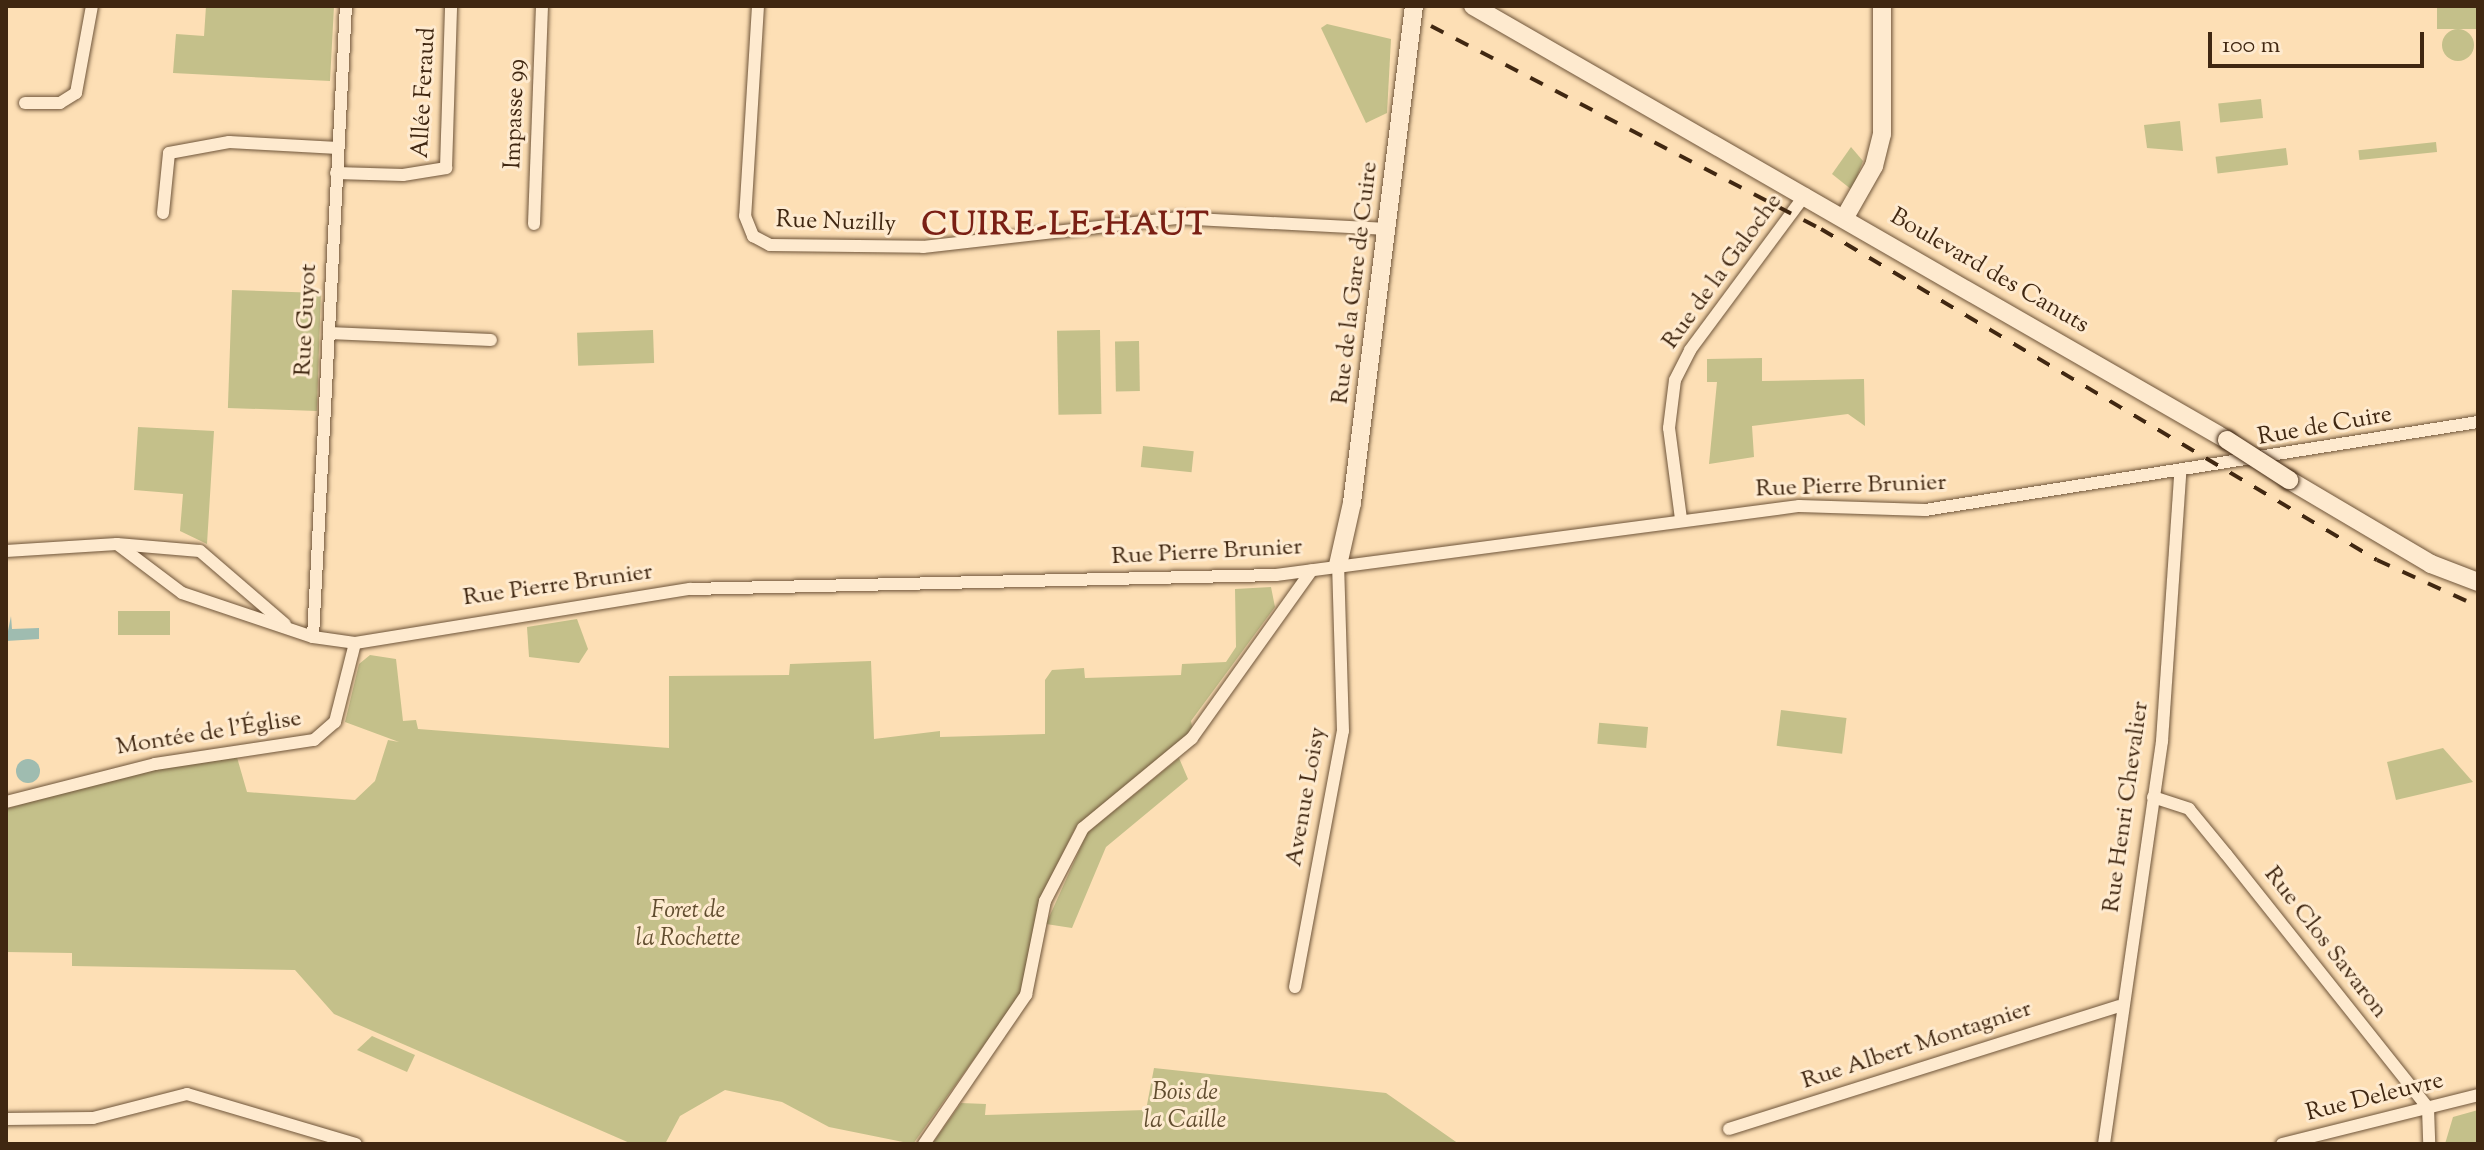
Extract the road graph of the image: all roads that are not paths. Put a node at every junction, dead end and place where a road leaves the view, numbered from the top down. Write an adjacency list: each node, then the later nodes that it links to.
1 (92, 6): 11 (street)
2 (346, 6): 12 (street, Rue Guyot)
3 (451, 6): 13 (street, Allée Feraud)
4 (542, 6): 17 (street, Impasse 99)
5 (758, 6): 18 (street, Rue Nuzilly)
6 (1414, 6): 18 (main road, Rue de la Gare de Cuire)
7 (1473, 6): 14 (main road, Boulevard des Canuts)
8 (1882, 6): 10 (main road)
9 (1890, 6): 10 (main road)
10 (1884, 54): 16 (main road)
11 (25, 103)
12 (338, 148): 13 (street, Rue Guyot); 15 (street)
13 (336, 173): 19 (street, Rue Guyot)
14 (1806, 194): 16 (main road, Boulevard des Canuts); 23 (street, Rue de la Galoche)
15 (163, 213)
16 (1845, 217): 28 (main road, Boulevard des Canuts, bridge)
17 (534, 224)
18 (1388, 229): 26 (main road, Rue de la Gare de Cuire)
19 (329, 333): 20 (street); 30 (street, Rue Guyot)
20 (491, 340)
21 (2478, 422): 22 (street, Rue de Cuire)
22 (2180, 474): 23 (street, Rue Pierre Brunier); 32 (street, Rue Henri Chevalier)
23 (1681, 519): 26 (street, Rue Pierre Brunier)
24 (113, 545): 25 (street, Rue Pierre Brunier); 29 (street, Rue Pierre Brunier); 29 (street, Rue Pierre Brunier)
25 (6, 551)
26 (1338, 565): 27 (street, Rue Pierre Brunier); 34 (street, Avenue Loisy)
27 (1312, 570): 31 (street, Rue Pierre Brunier); 41 (street)
28 (2478, 582)
29 (285, 624): 30 (street, Rue Pierre Brunier)
30 (313, 637): 31 (street, Rue Pierre Brunier)
31 (355, 643): 33 (street, Montée de l'Église)
32 (2153, 797): 35 (street, Rue Henri Chevalier); 37 (street, Rue Clos Savaron)
33 (6, 802)
34 (1295, 987)
35 (2119, 1006): 39 (street, Rue Albert Montagnier); 42 (street, Rue Henri Chevalier)
36 (2478, 1095): 37 (street, Rue Deleuvre)
37 (2428, 1108): 43 (street, Rue Deleuvre); 44 (street)
38 (6, 1119): 40 (street)
39 (1729, 1129)
40 (356, 1144)
41 (924, 1144)
42 (2104, 1144)
43 (2282, 1144)
44 (2429, 1144)

